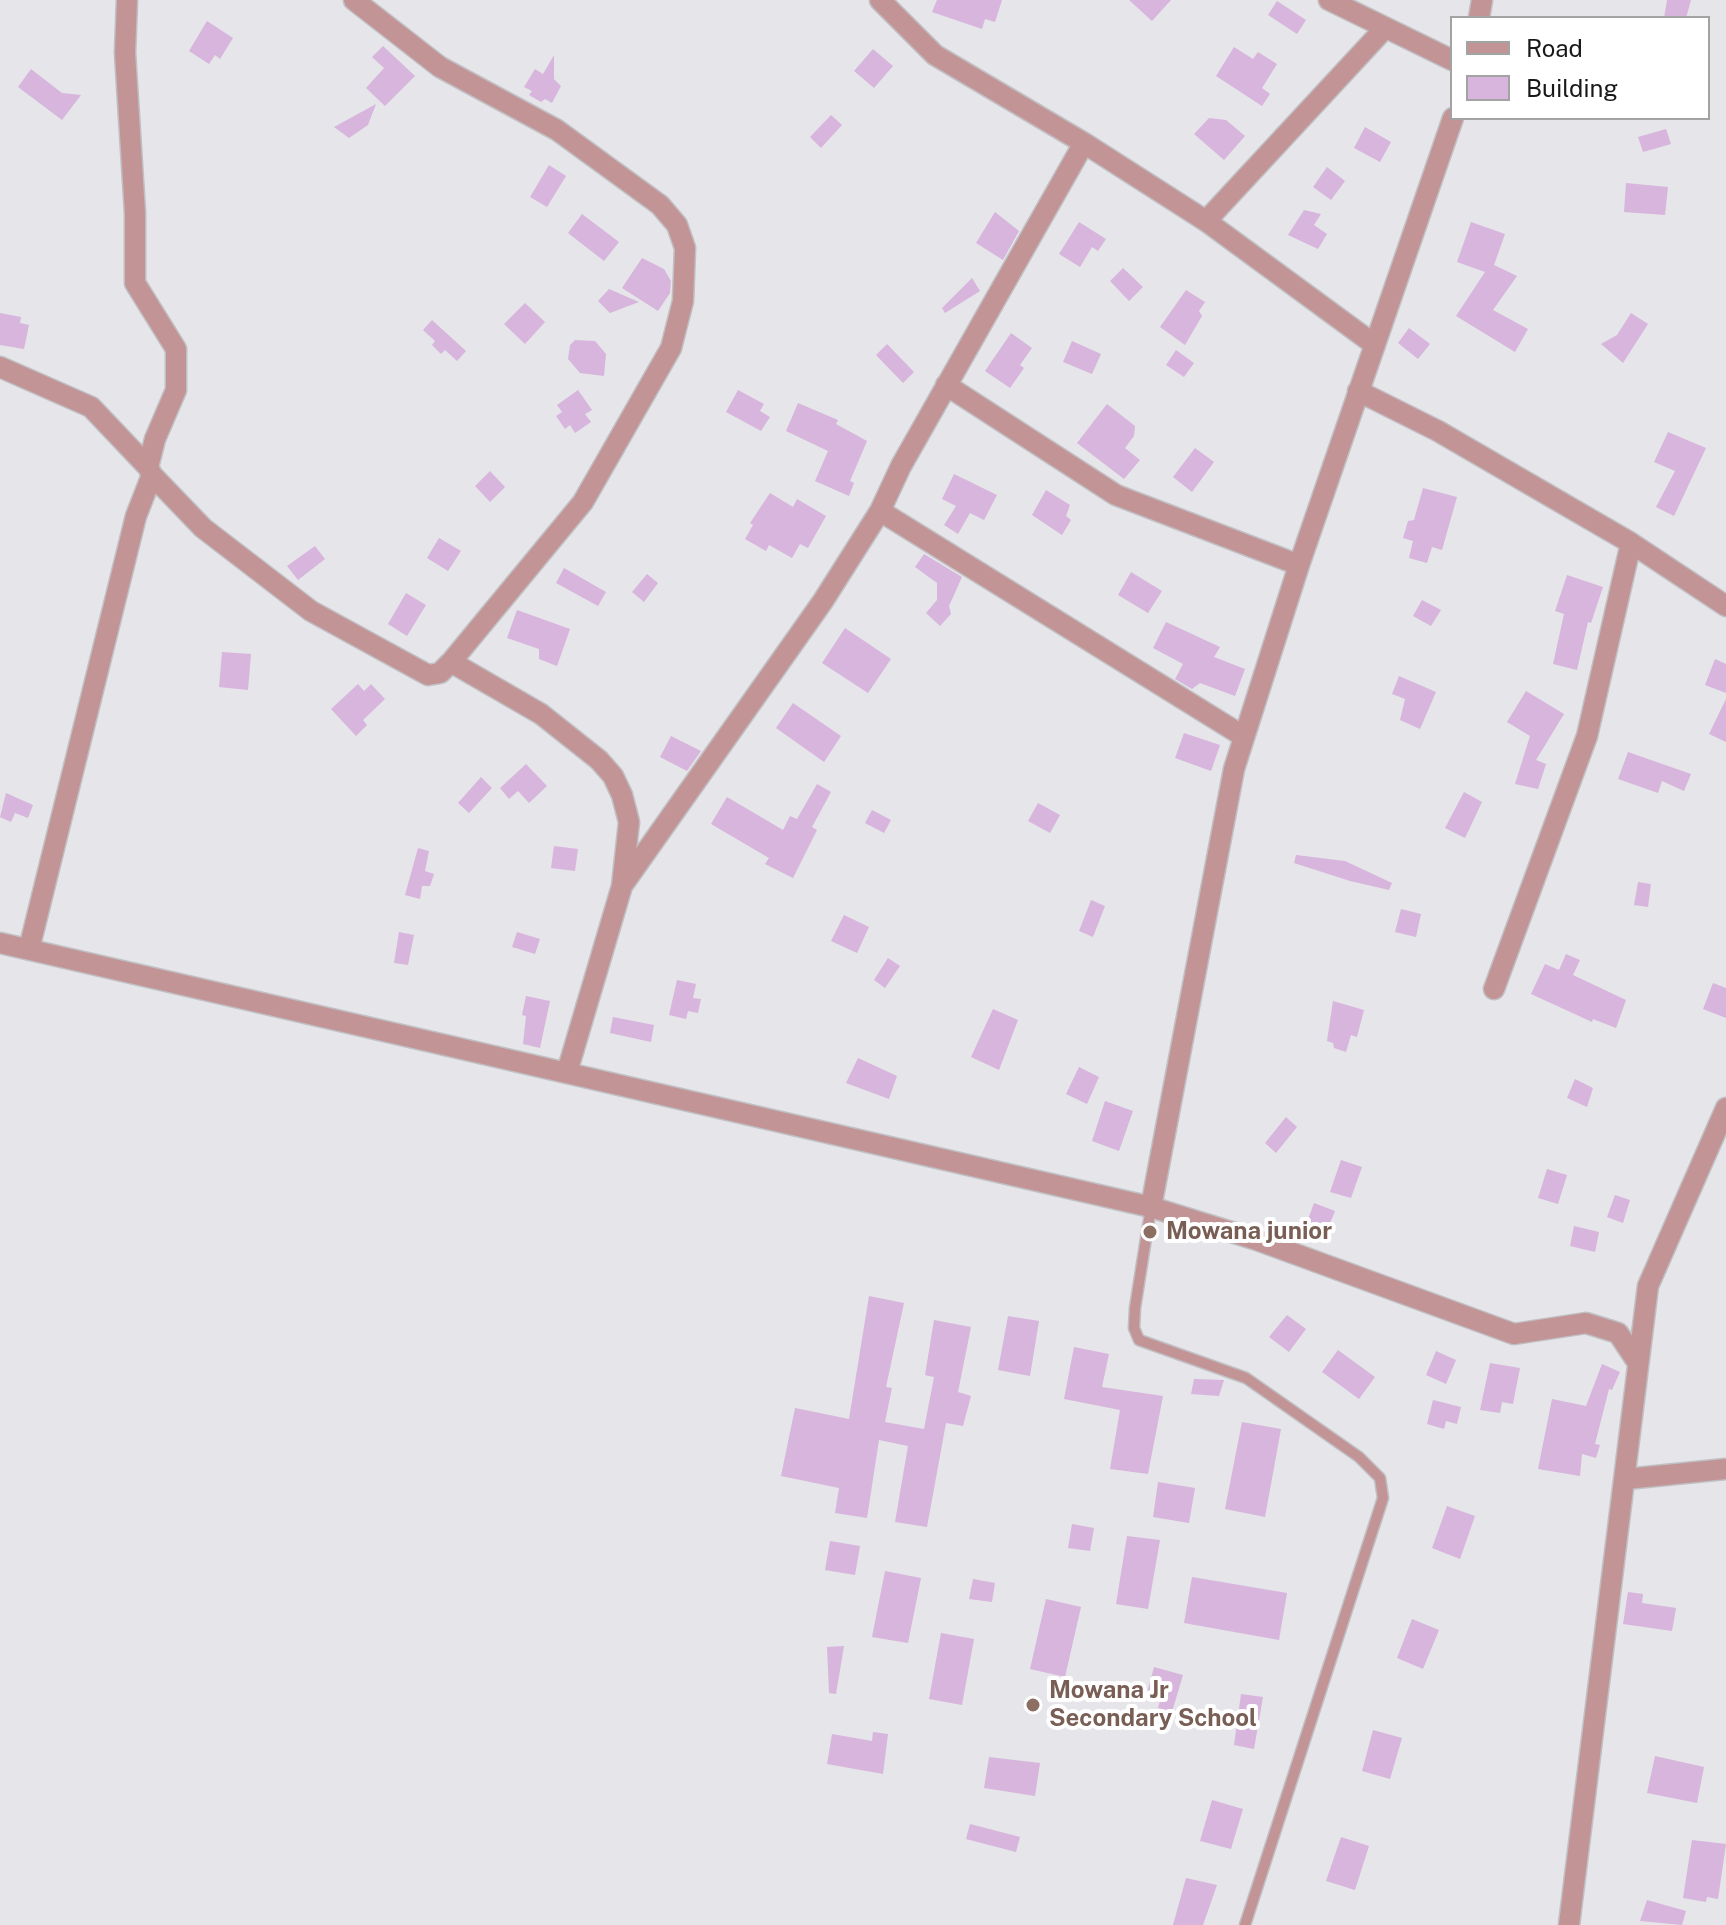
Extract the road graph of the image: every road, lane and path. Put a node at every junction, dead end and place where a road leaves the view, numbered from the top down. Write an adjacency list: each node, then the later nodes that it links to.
1 (127, 0): 14 (street)
2 (354, 0): 19 (street)
3 (880, 0): 8 (street)
4 (1329, 0): 5 (street)
5 (1385, 28): 6 (street); 9 (street)
6 (1450, 59)
7 (1452, 120): 10 (street)
8 (1084, 143): 9 (street); 12 (street)
9 (1206, 221): 10 (street)
10 (1375, 345): 13 (street)
11 (0, 367): 14 (street)
12 (946, 385): 15 (street); 17 (street)
13 (1358, 391): 16 (street); 17 (street)
14 (150, 471): 19 (street); 23 (street)
15 (880, 511): 20 (street); 21 (street)
16 (1631, 543): 18 (street); 24 (street)
17 (1299, 565): 20 (street)
18 (1726, 606)
19 (451, 662): 21 (street)
20 (1243, 736): 27 (street)
21 (622, 886): 25 (street)
22 (0, 943): 23 (street)
23 (29, 949): 25 (street)
24 (1494, 989)
25 (567, 1072): 27 (street)
26 (1726, 1108): 28 (street)
27 (1151, 1207): 28 (street); 31 (lane)
28 (1638, 1363): 30 (street)
29 (1726, 1469): 30 (street)
30 (1626, 1479): 32 (street)
31 (1245, 1925)
32 (1569, 1925)

